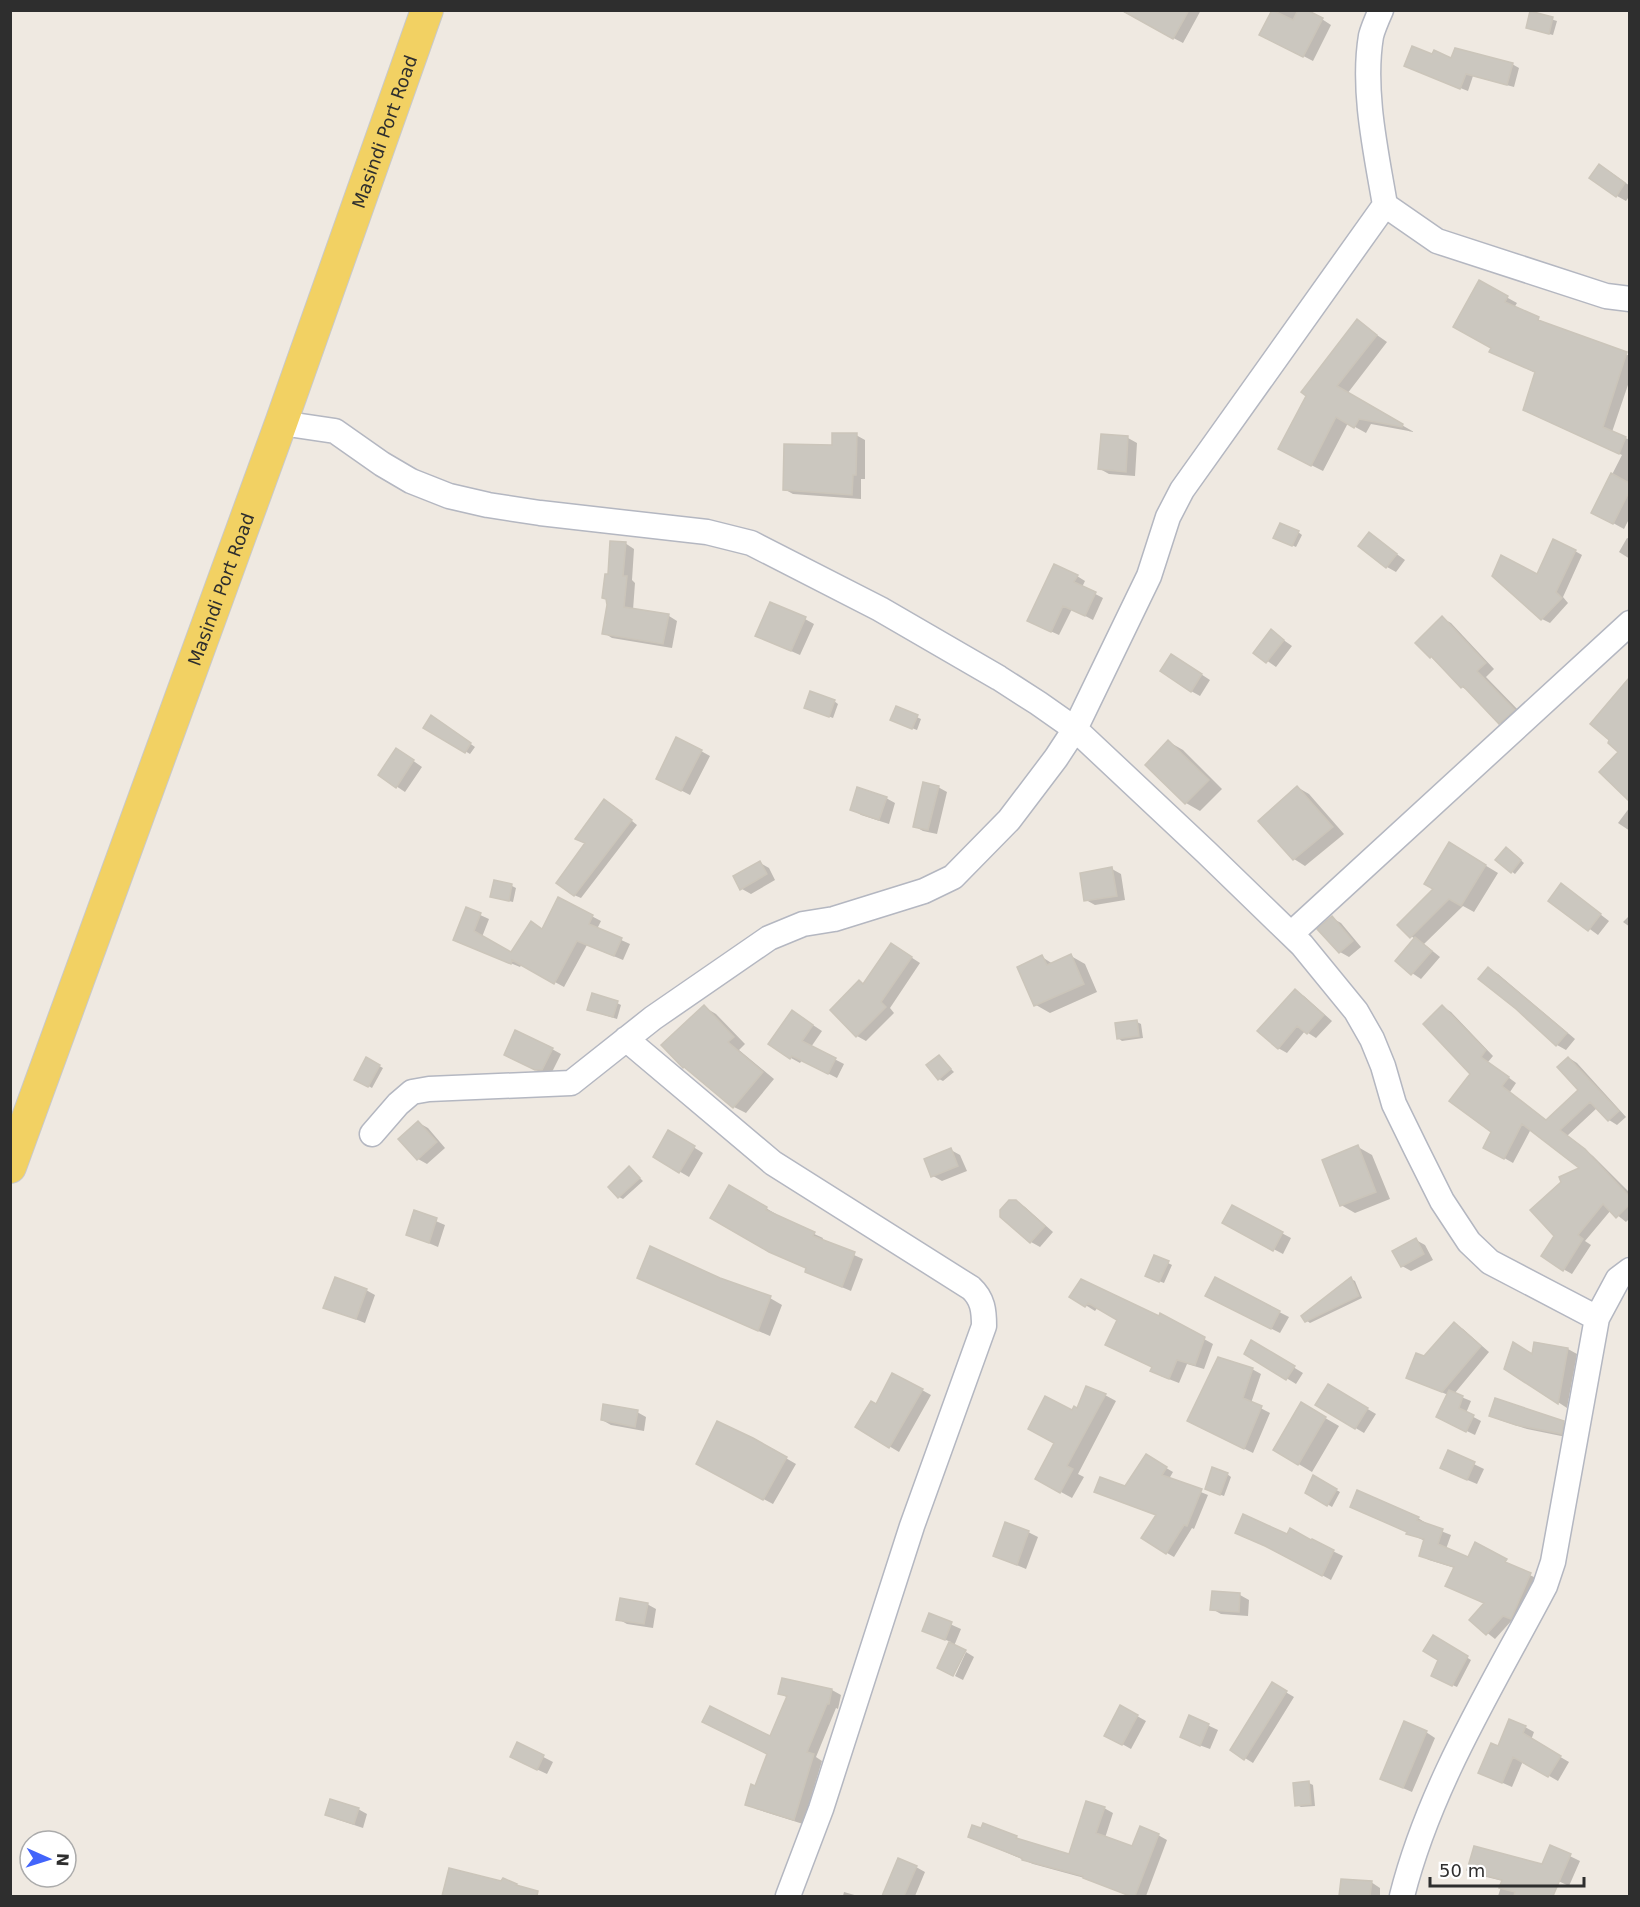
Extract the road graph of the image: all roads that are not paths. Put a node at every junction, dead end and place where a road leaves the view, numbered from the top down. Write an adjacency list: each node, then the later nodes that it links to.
1 (427, 10): 5 (main road, Masindi Port Road)
2 (1381, 10): 3 (street)
3 (1385, 206): 4 (street); 7 (street)
4 (1629, 298)
5 (281, 423): 7 (street); 11 (main road, Masindi Port Road)
6 (1629, 623): 8 (street)
7 (1074, 729): 8 (street); 9 (street)
8 (1291, 934): 13 (street)
9 (626, 1040): 10 (street); 14 (street)
10 (372, 1134)
11 (10, 1167)
12 (1629, 1269): 13 (street)
13 (1597, 1318): 15 (street)
14 (788, 1896)
15 (1402, 1896)

